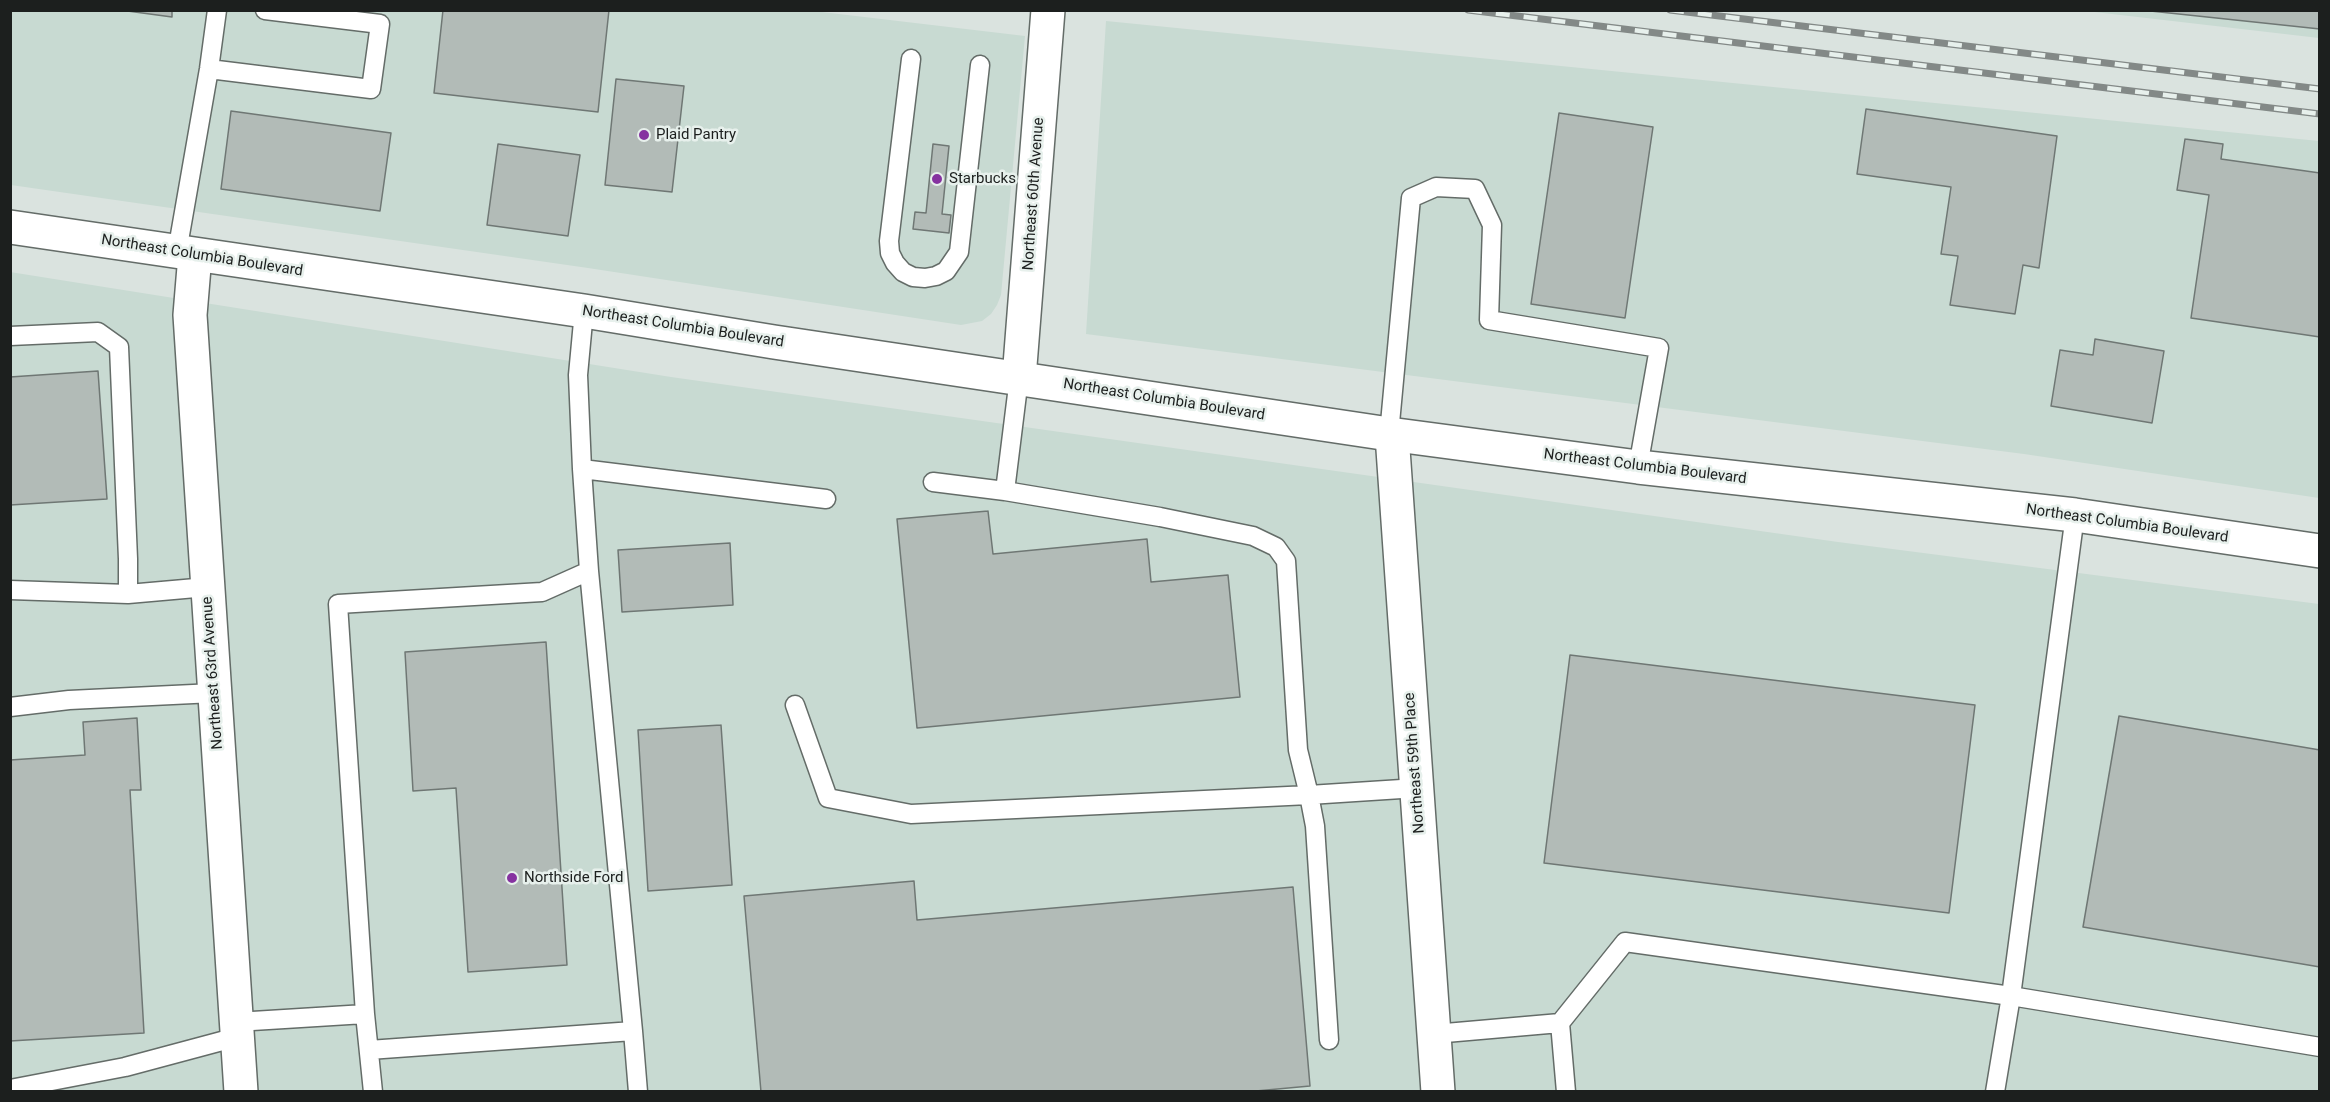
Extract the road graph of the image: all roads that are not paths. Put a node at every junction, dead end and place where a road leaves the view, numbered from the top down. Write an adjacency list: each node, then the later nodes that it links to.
1 (217, 10): 6 (lane)
2 (265, 10): 6 (lane)
3 (1048, 10): 11 (main road, Northeast 60th Avenue)
4 (911, 59): 5 (lane)
5 (981, 64)
6 (209, 69): 8 (lane)
7 (10, 227): 8 (main road, Northeast Columbia Boulevard)
8 (186, 254): 9 (main road, Northeast Columbia Boulevard); 21 (main road, Northeast 63rd Avenue)
9 (584, 311): 11 (main road, Northeast Columbia Boulevard); 14 (lane)
10 (10, 336): 23 (lane)
11 (1019, 378): 12 (main road, Northeast Columbia Boulevard); 16 (lane)
12 (1391, 435): 13 (main road, Northeast Columbia Boulevard); 13 (lane); 27 (main road, Northeast 59th Place)
13 (1638, 467): 18 (main road, Northeast Columbia Boulevard)
14 (582, 469): 17 (lane); 20 (lane)
15 (933, 482): 16 (lane)
16 (1005, 491): 28 (lane)
17 (826, 499)
18 (2075, 515): 19 (main road, Northeast Columbia Boulevard); 29 (lane)
19 (2319, 550)
20 (590, 571): 30 (lane); 33 (lane)
21 (207, 587): 23 (lane); 24 (main road, Northeast 63rd Avenue)
22 (10, 590): 23 (lane)
23 (128, 594)
24 (214, 693): 26 (lane); 32 (main road, Northeast 63rd Avenue)
25 (795, 705): 28 (lane)
26 (10, 707)
27 (1417, 788): 28 (lane); 34 (main road, Northeast 59th Place)
28 (1309, 795): 35 (lane)
29 (2011, 996): 31 (lane); 36 (lane); 44 (lane)
30 (365, 1014): 32 (lane); 37 (lane)
31 (1560, 1023): 34 (lane); 43 (lane)
32 (237, 1030): 38 (lane); 39 (main road, Northeast 63rd Avenue)
33 (633, 1031): 37 (lane); 41 (lane)
34 (1434, 1034): 42 (main road, Northeast 59th Place)
35 (1329, 1040)
36 (2319, 1047)
37 (369, 1050): 40 (lane)
38 (10, 1089)
39 (241, 1092)
40 (373, 1092)
41 (638, 1092)
42 (1438, 1092)
43 (1566, 1092)
44 (1995, 1092)

